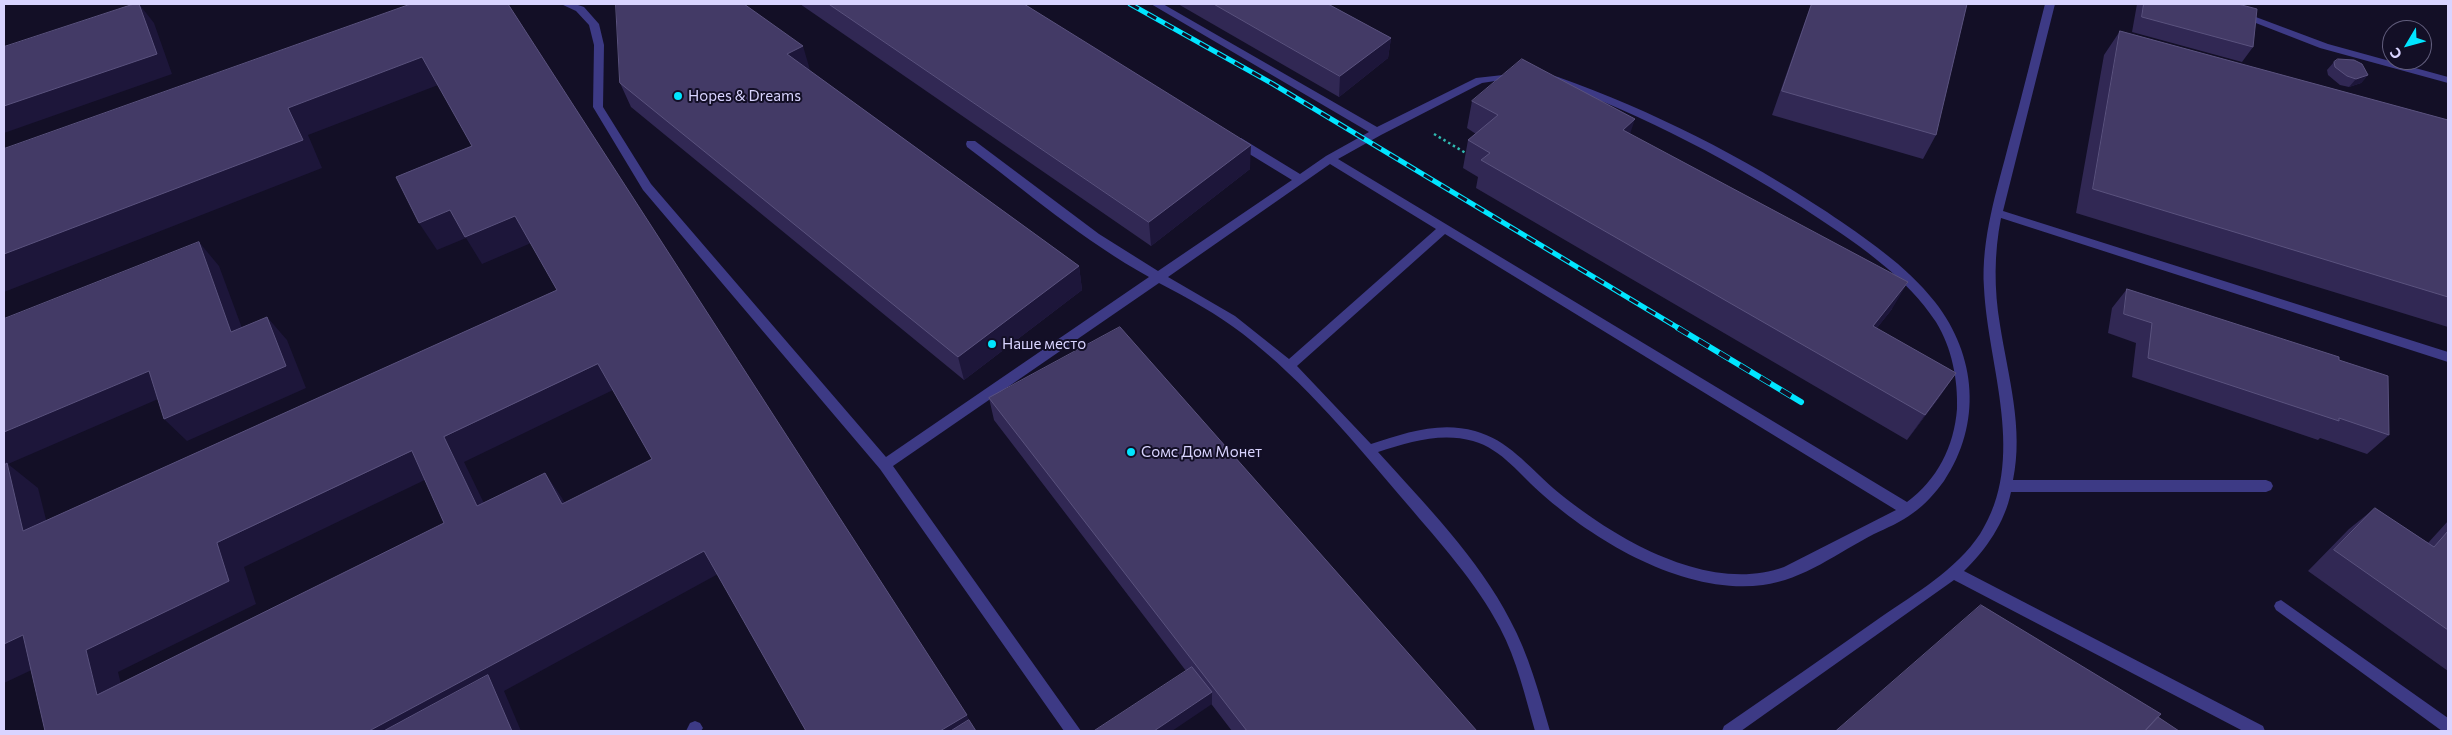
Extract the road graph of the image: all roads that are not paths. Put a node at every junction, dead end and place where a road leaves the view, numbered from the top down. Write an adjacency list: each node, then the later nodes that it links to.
1 (566, 4): 5 (lane)
2 (1156, 4): 9 (lane)
3 (2050, 4): 14 (lane)
4 (2212, 4): 8 (lane)
5 (584, 6): 20 (lane)
6 (1527, 75): 9 (lane)
7 (1545, 77): 23 (lane)
8 (2448, 80)
9 (1376, 132): 12 (lane)
10 (1225, 133): 13 (lane)
11 (970, 144): 16 (lane)
12 (1330, 159): 13 (lane); 15 (lane)
13 (1300, 180): 16 (lane)
14 (1997, 213): 17 (lane); 21 (lane)
15 (1444, 228): 18 (lane); 23 (lane)
16 (1158, 277): 18 (lane); 20 (lane)
17 (2448, 357)
18 (1288, 367): 19 (lane)
19 (1368, 450): 23 (lane); 28 (lane)
20 (884, 465): 27 (lane)
21 (2007, 486): 22 (lane); 24 (lane)
22 (2266, 486)
23 (1908, 510)
24 (1954, 573): 29 (lane); 30 (lane)
25 (2281, 606): 26 (lane)
26 (2448, 727)
27 (1073, 731)
28 (1542, 731)
29 (1729, 731)
30 (2258, 731)

